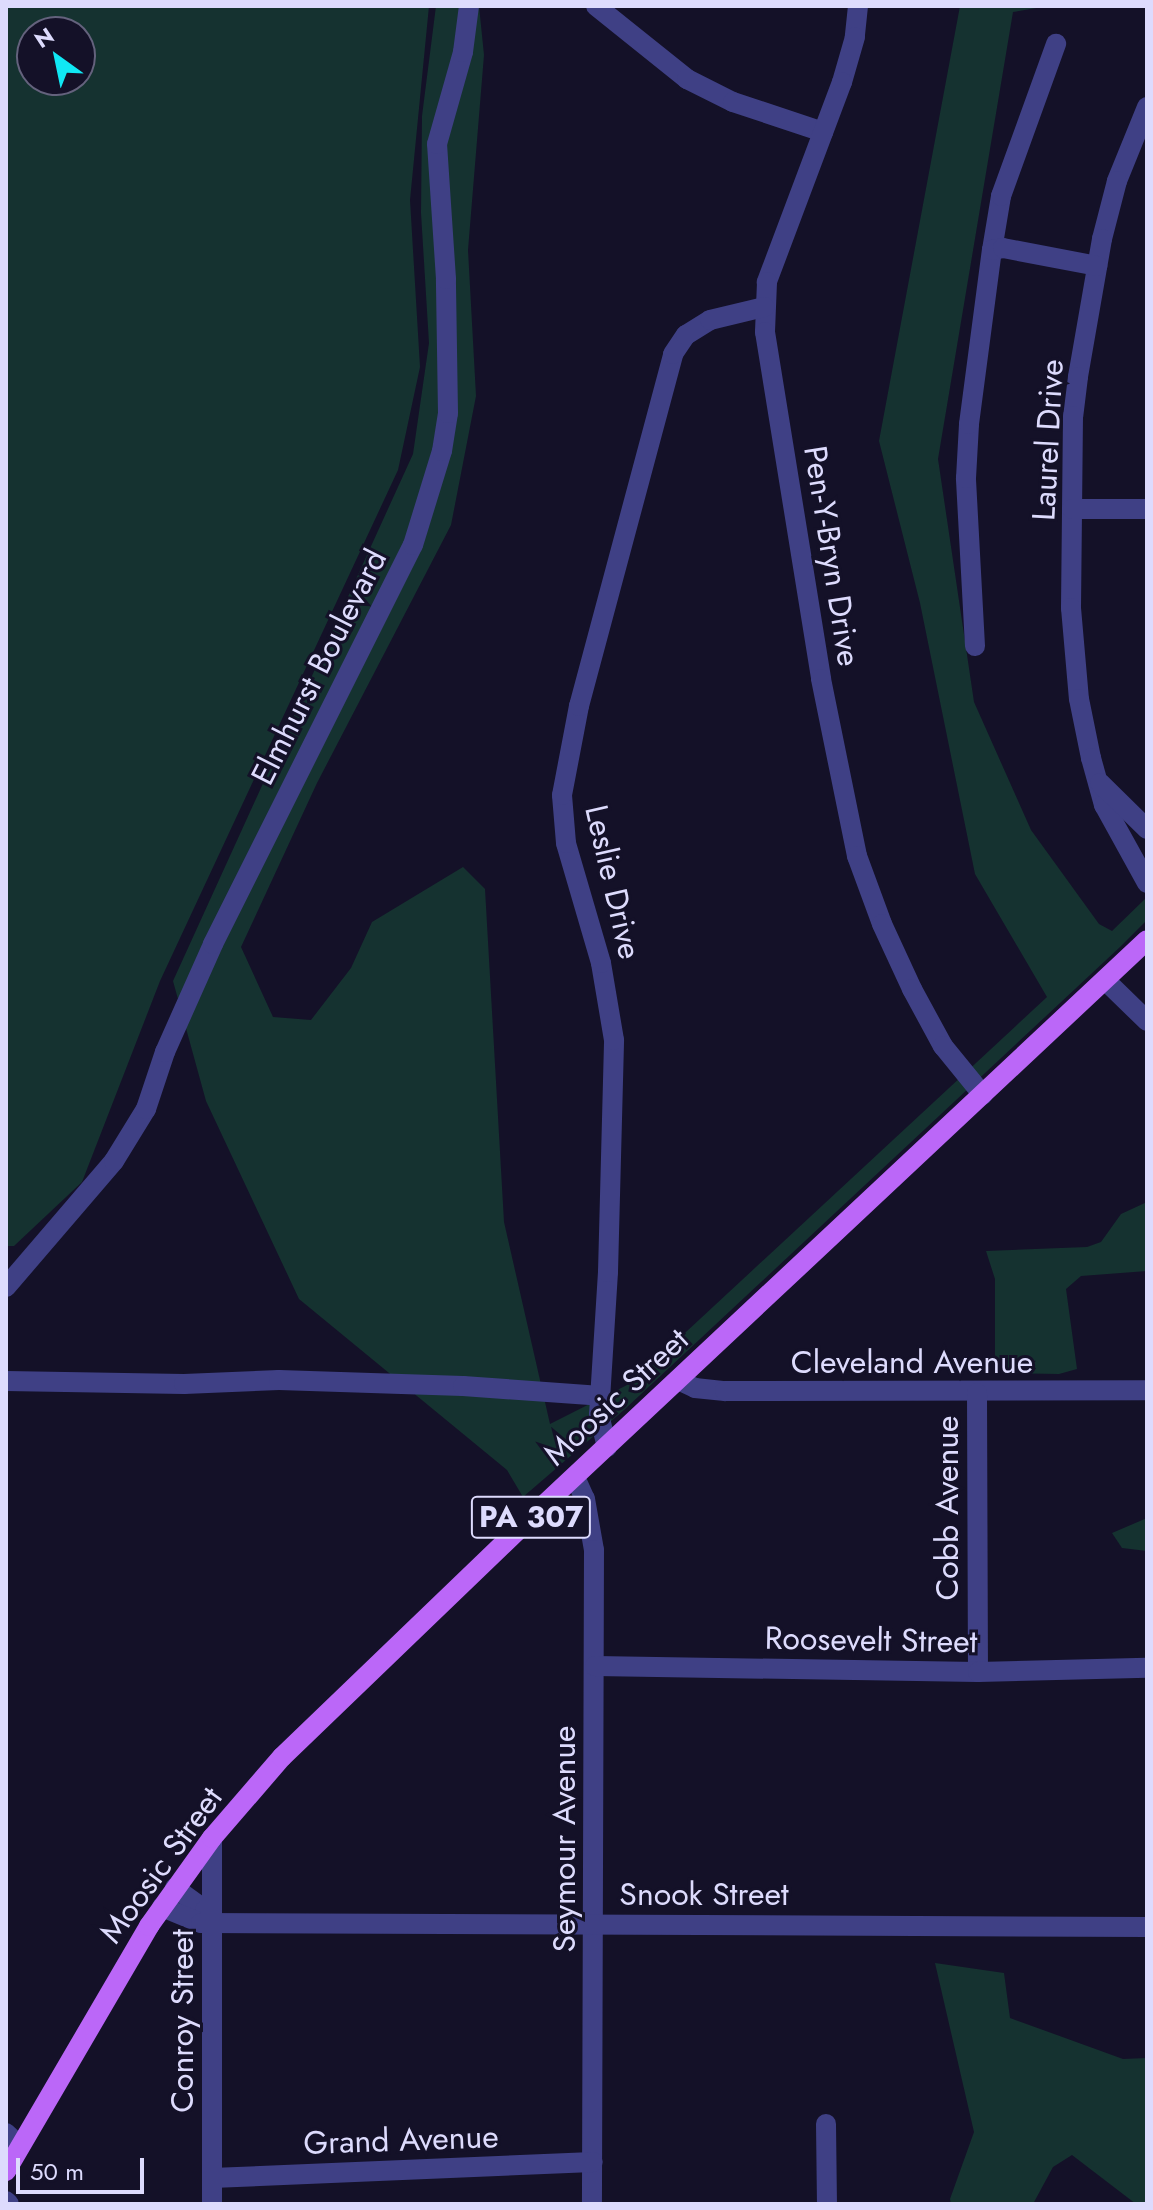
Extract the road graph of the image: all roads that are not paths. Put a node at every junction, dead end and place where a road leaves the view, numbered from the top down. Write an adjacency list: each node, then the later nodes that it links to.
1 (469, 6): 20 (street, Elmhurst Boulevard)
2 (596, 6): 6 (street)
3 (858, 6): 6 (street, Pen-Y-Bryn Drive)
4 (1056, 44): 7 (street)
5 (1147, 107): 8 (street, Laurel Drive)
6 (823, 132): 9 (street, Pen-Y-Bryn Drive)
7 (992, 250): 8 (street); 12 (street)
8 (1097, 266): 10 (street, Laurel Drive)
9 (764, 307): 19 (street, Pen-Y-Bryn Drive); 25 (street, Leslie Drive)
10 (1072, 509): 11 (street); 13 (street, Laurel Drive)
11 (1147, 509)
12 (975, 646)
13 (1100, 783): 14 (street); 15 (street, Laurel Drive)
14 (1147, 829)
15 (1147, 883)
16 (1147, 940): 17 (main road, Moosic Street / PA 307)
17 (1105, 980): 18 (street); 19 (main road, Moosic Street / PA 307)
18 (1147, 1021)
19 (983, 1095): 21 (main road, Moosic Street / PA 307)
20 (6, 1287)
21 (678, 1380): 24 (street, Cleveland Avenue); 26 (main road, Moosic Street / PA 307)
22 (6, 1381): 25 (street)
23 (1147, 1390): 24 (street, Cleveland Avenue)
24 (977, 1393): 30 (street, Cobb Avenue)
25 (601, 1396): 26 (street, Leslie Drive)
26 (607, 1447): 27 (main road, Moosic Street / PA 307)
27 (575, 1477): 28 (street, Seymour Avenue); 31 (main road, Moosic Street / PA 307)
28 (595, 1666): 30 (street, Roosevelt Street); 35 (street, Seymour Avenue)
29 (1147, 1668): 30 (street, Roosevelt Street)
30 (978, 1672)
31 (212, 1838): 32 (main road, Moosic Street / PA 307); 34 (street, Conroy Street)
32 (175, 1888): 33 (main road, Moosic Street / PA 307); 34 (street)
33 (162, 1907): 34 (street, Snook Street); 38 (main road, Moosic Street / PA 307)
34 (212, 1923): 35 (street, Snook Street); 41 (street, Conroy Street)
35 (594, 1923): 36 (street, Snook Street); 39 (street, Seymour Avenue)
36 (1147, 1927)
37 (826, 2124): 44 (street)
38 (13, 2139): 40 (main road, Moosic Street / PA 307)
39 (593, 2162): 41 (street, Grand Avenue); 43 (street, Seymour Avenue)
40 (6, 2171)
41 (212, 2178): 42 (street, Conroy Street)
42 (212, 2204)
43 (592, 2204)
44 (827, 2204)

